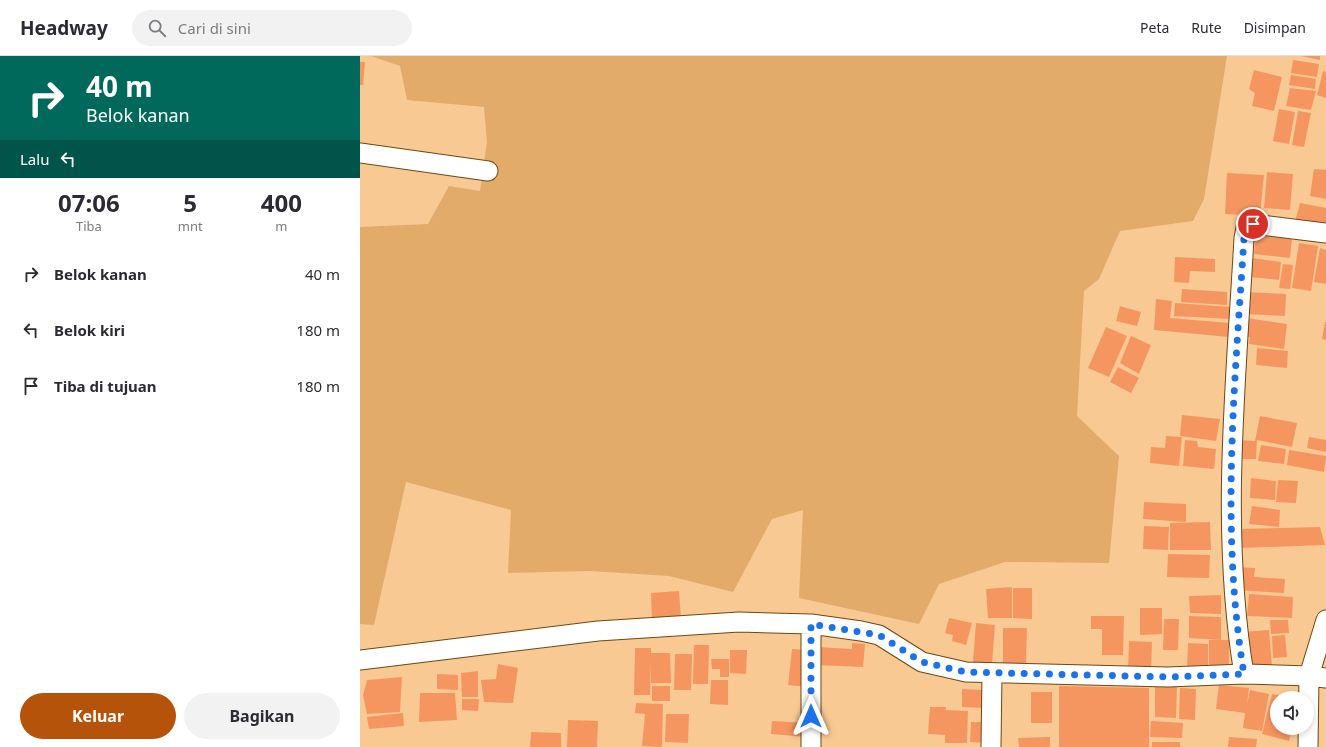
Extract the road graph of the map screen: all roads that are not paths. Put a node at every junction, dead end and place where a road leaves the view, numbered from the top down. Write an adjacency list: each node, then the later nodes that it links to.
1 (360, 153): 2 (street)
2 (488, 171)
3 (1326, 233): 8 (street)
4 (1326, 620): 9 (street)
5 (811, 624): 6 (street); 7 (street); 10 (street)
6 (360, 660)
7 (992, 673): 8 (street); 11 (street)
8 (1244, 674): 9 (street)
9 (1317, 677): 12 (street)
10 (811, 747)
11 (992, 747)
12 (1308, 747)

